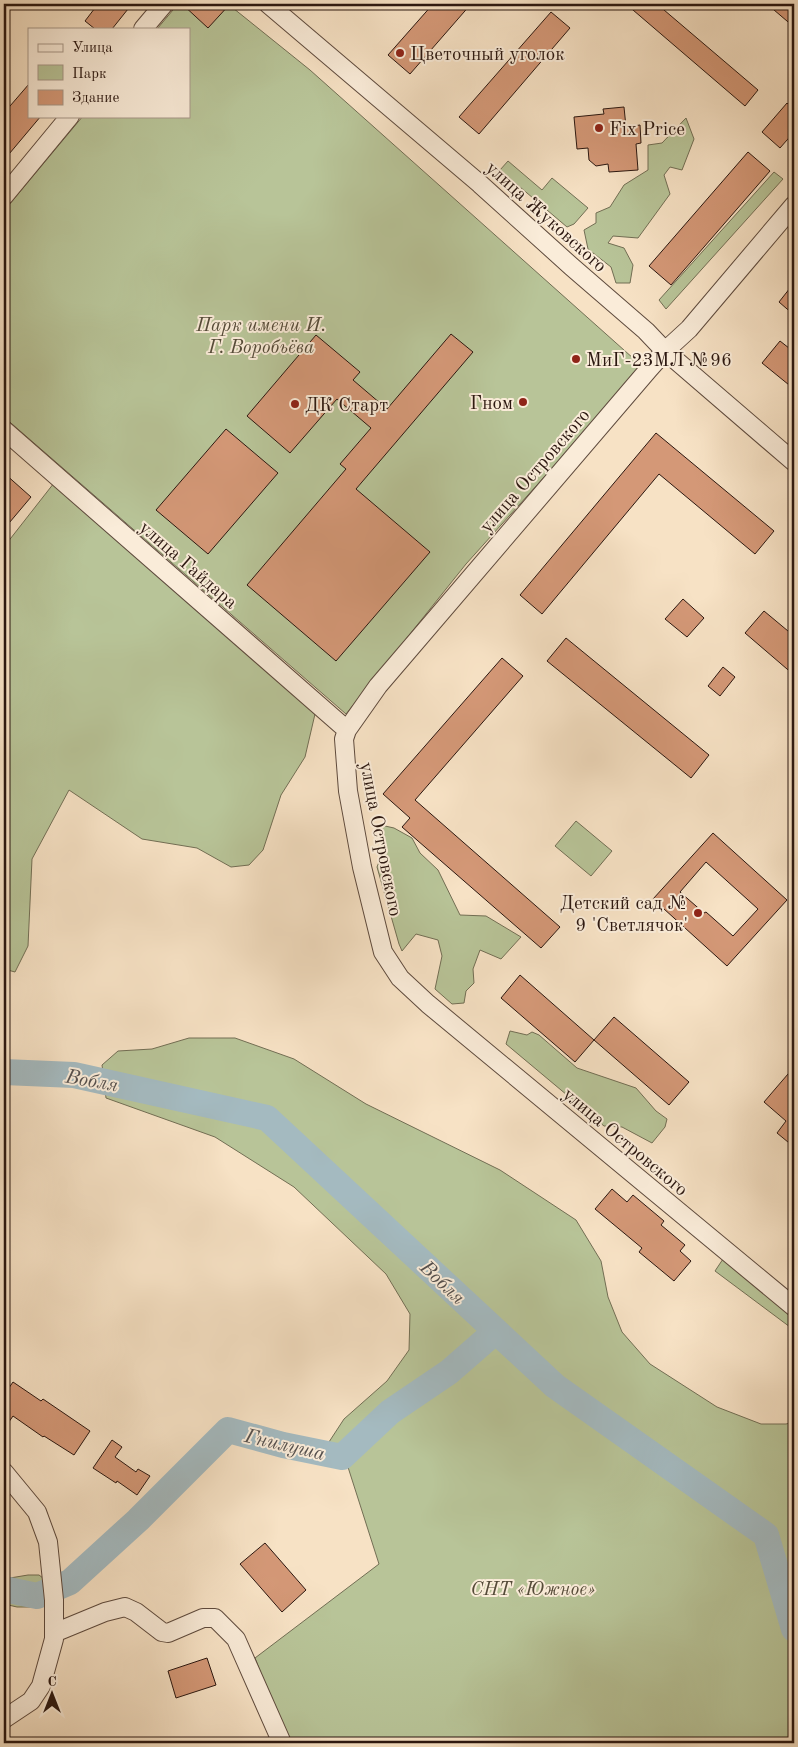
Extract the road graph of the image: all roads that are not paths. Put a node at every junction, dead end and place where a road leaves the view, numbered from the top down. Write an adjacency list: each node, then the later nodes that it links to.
1 (164, 4): 3 (street)
2 (268, 4): 7 (street, улица Жуковского)
3 (144, 28)
4 (68, 118): 5 (street)
5 (4, 196)
6 (794, 205): 7 (street, улица Островского)
7 (665, 351): 9 (street, улица Жуковского); 10 (street, улица Островского)
8 (4, 430): 10 (street, улица Гайдара)
9 (794, 462)
10 (346, 730): 11 (street, улица Островского)
11 (794, 1308)
12 (4, 1472): 13 (street)
13 (54, 1633): 14 (street); 15 (street)
14 (4, 1719)
15 (282, 1743)

